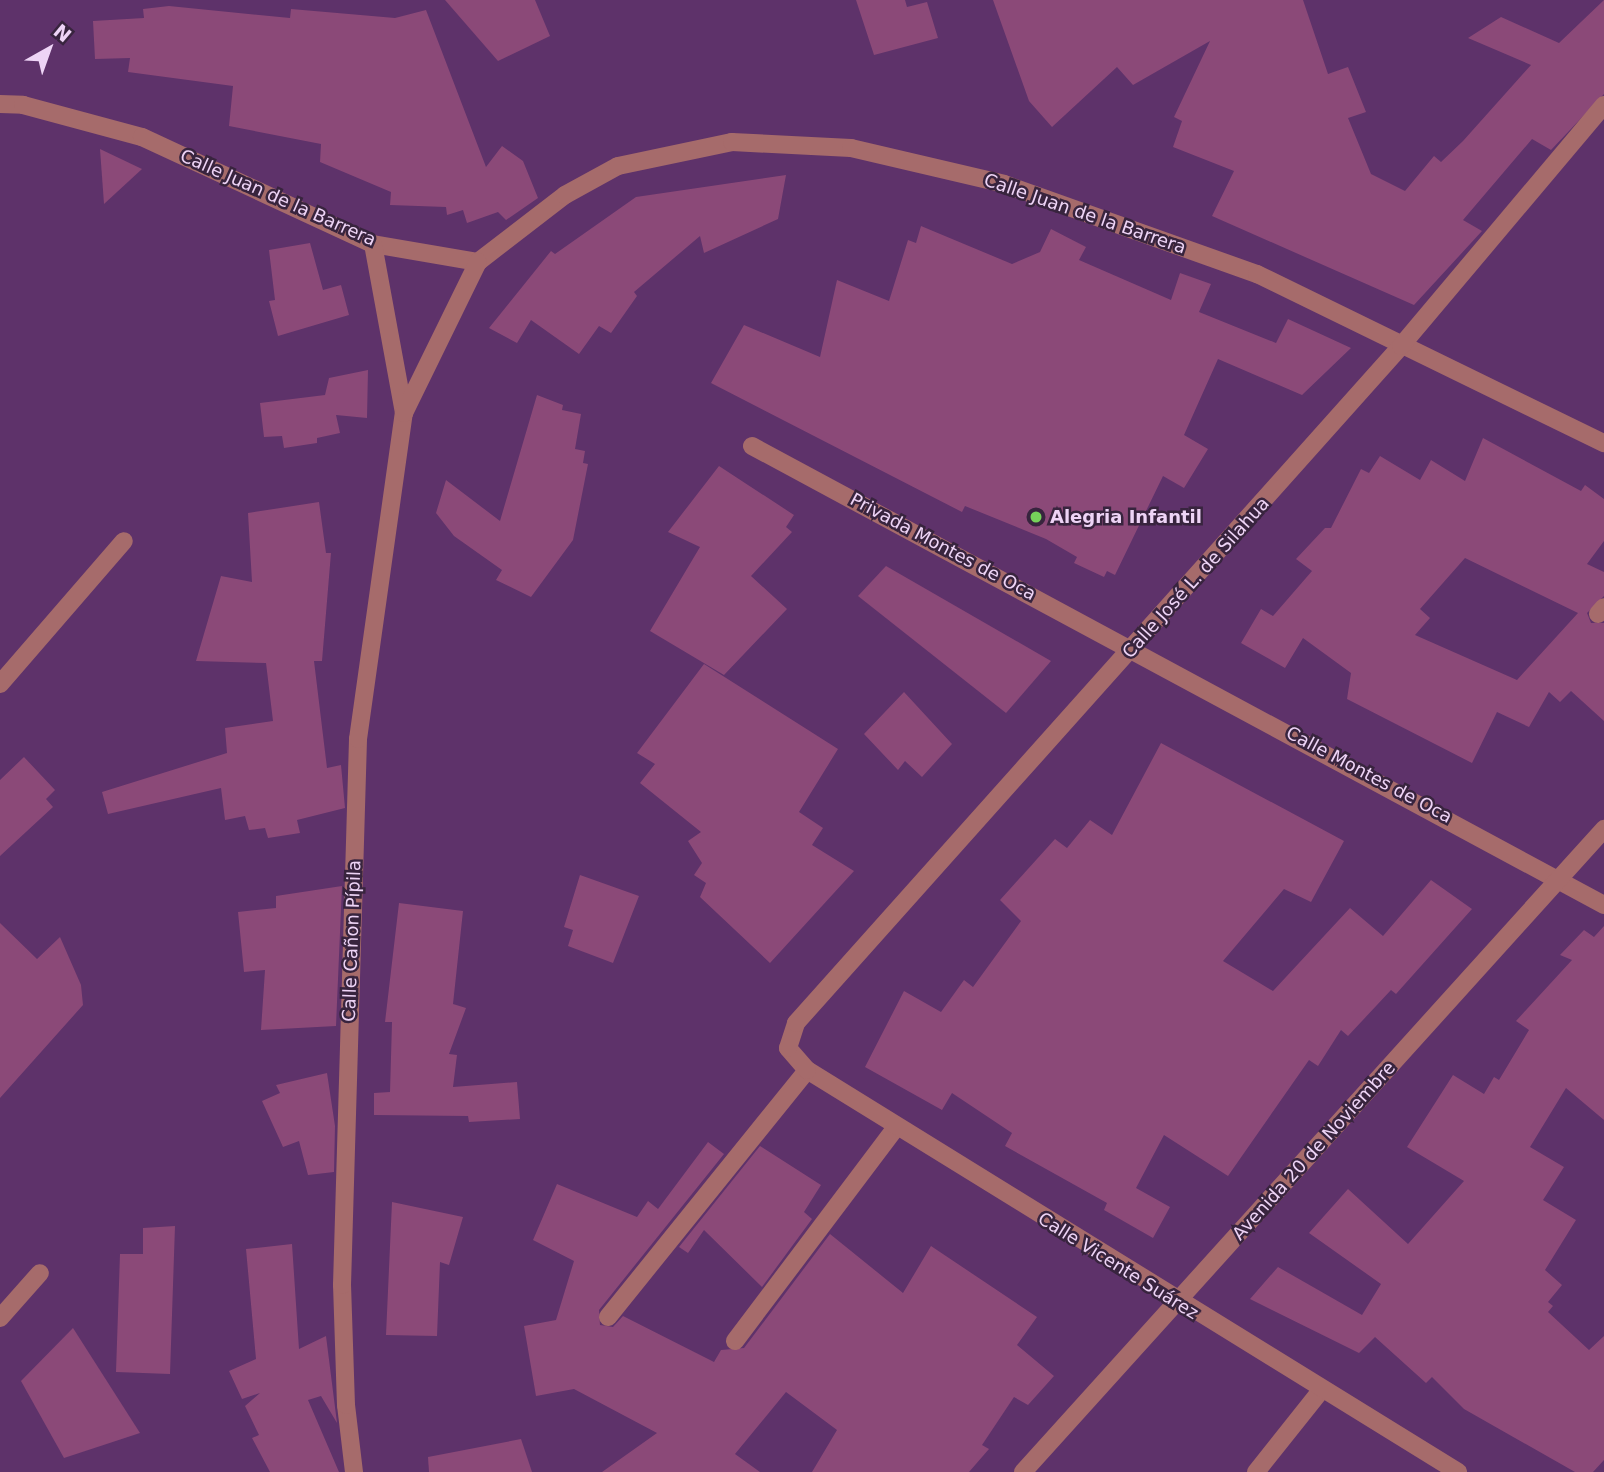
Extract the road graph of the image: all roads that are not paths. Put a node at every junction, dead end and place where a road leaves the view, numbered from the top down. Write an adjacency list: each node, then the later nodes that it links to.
1 (0, 104): 3 (street, Calle Juan de la Barrera)
2 (1604, 105): 5 (street, Calle José L. de Silahua)
3 (373, 244): 4 (street, Calle Juan de la Barrera); 6 (street, Calle Cañon Pípila)
4 (478, 262): 5 (street, Calle Juan de la Barrera); 6 (street, Calle Cañon Pípila)
5 (1401, 346): 7 (street, Calle Juan de la Barrera); 10 (street, Calle José L. de Silahua)
6 (404, 413): 24 (street, Calle Cañon Pípila)
7 (1604, 443)
8 (752, 446): 10 (street, Privada Montes de Oca)
9 (124, 541): 11 (street)
10 (1133, 648): 13 (street, Calle Montes de Oca); 15 (street, Calle José L. de Silahua)
11 (0, 684)
12 (1604, 829): 13 (street, Avenida 20 de Noviembre)
13 (1561, 878): 14 (street, Calle Montes de Oca); 19 (street, Avenida 20 de Noviembre)
14 (1604, 905)
15 (788, 1048): 16 (street, Calle Vicente Suárez)
16 (807, 1070): 17 (street, Calle Vicente Suárez); 20 (street)
17 (896, 1127): 19 (street, Calle Vicente Suárez); 22 (street)
18 (40, 1273): 21 (street)
19 (1176, 1303): 23 (street, Calle Vicente Suárez); 25 (street, Avenida 20 de Noviembre)
20 (608, 1317)
21 (0, 1318)
22 (735, 1341)
23 (1322, 1389): 26 (street); 27 (street, Calle Vicente Suárez)
24 (354, 1472)
25 (1023, 1472)
26 (1256, 1472)
27 (1458, 1472)

